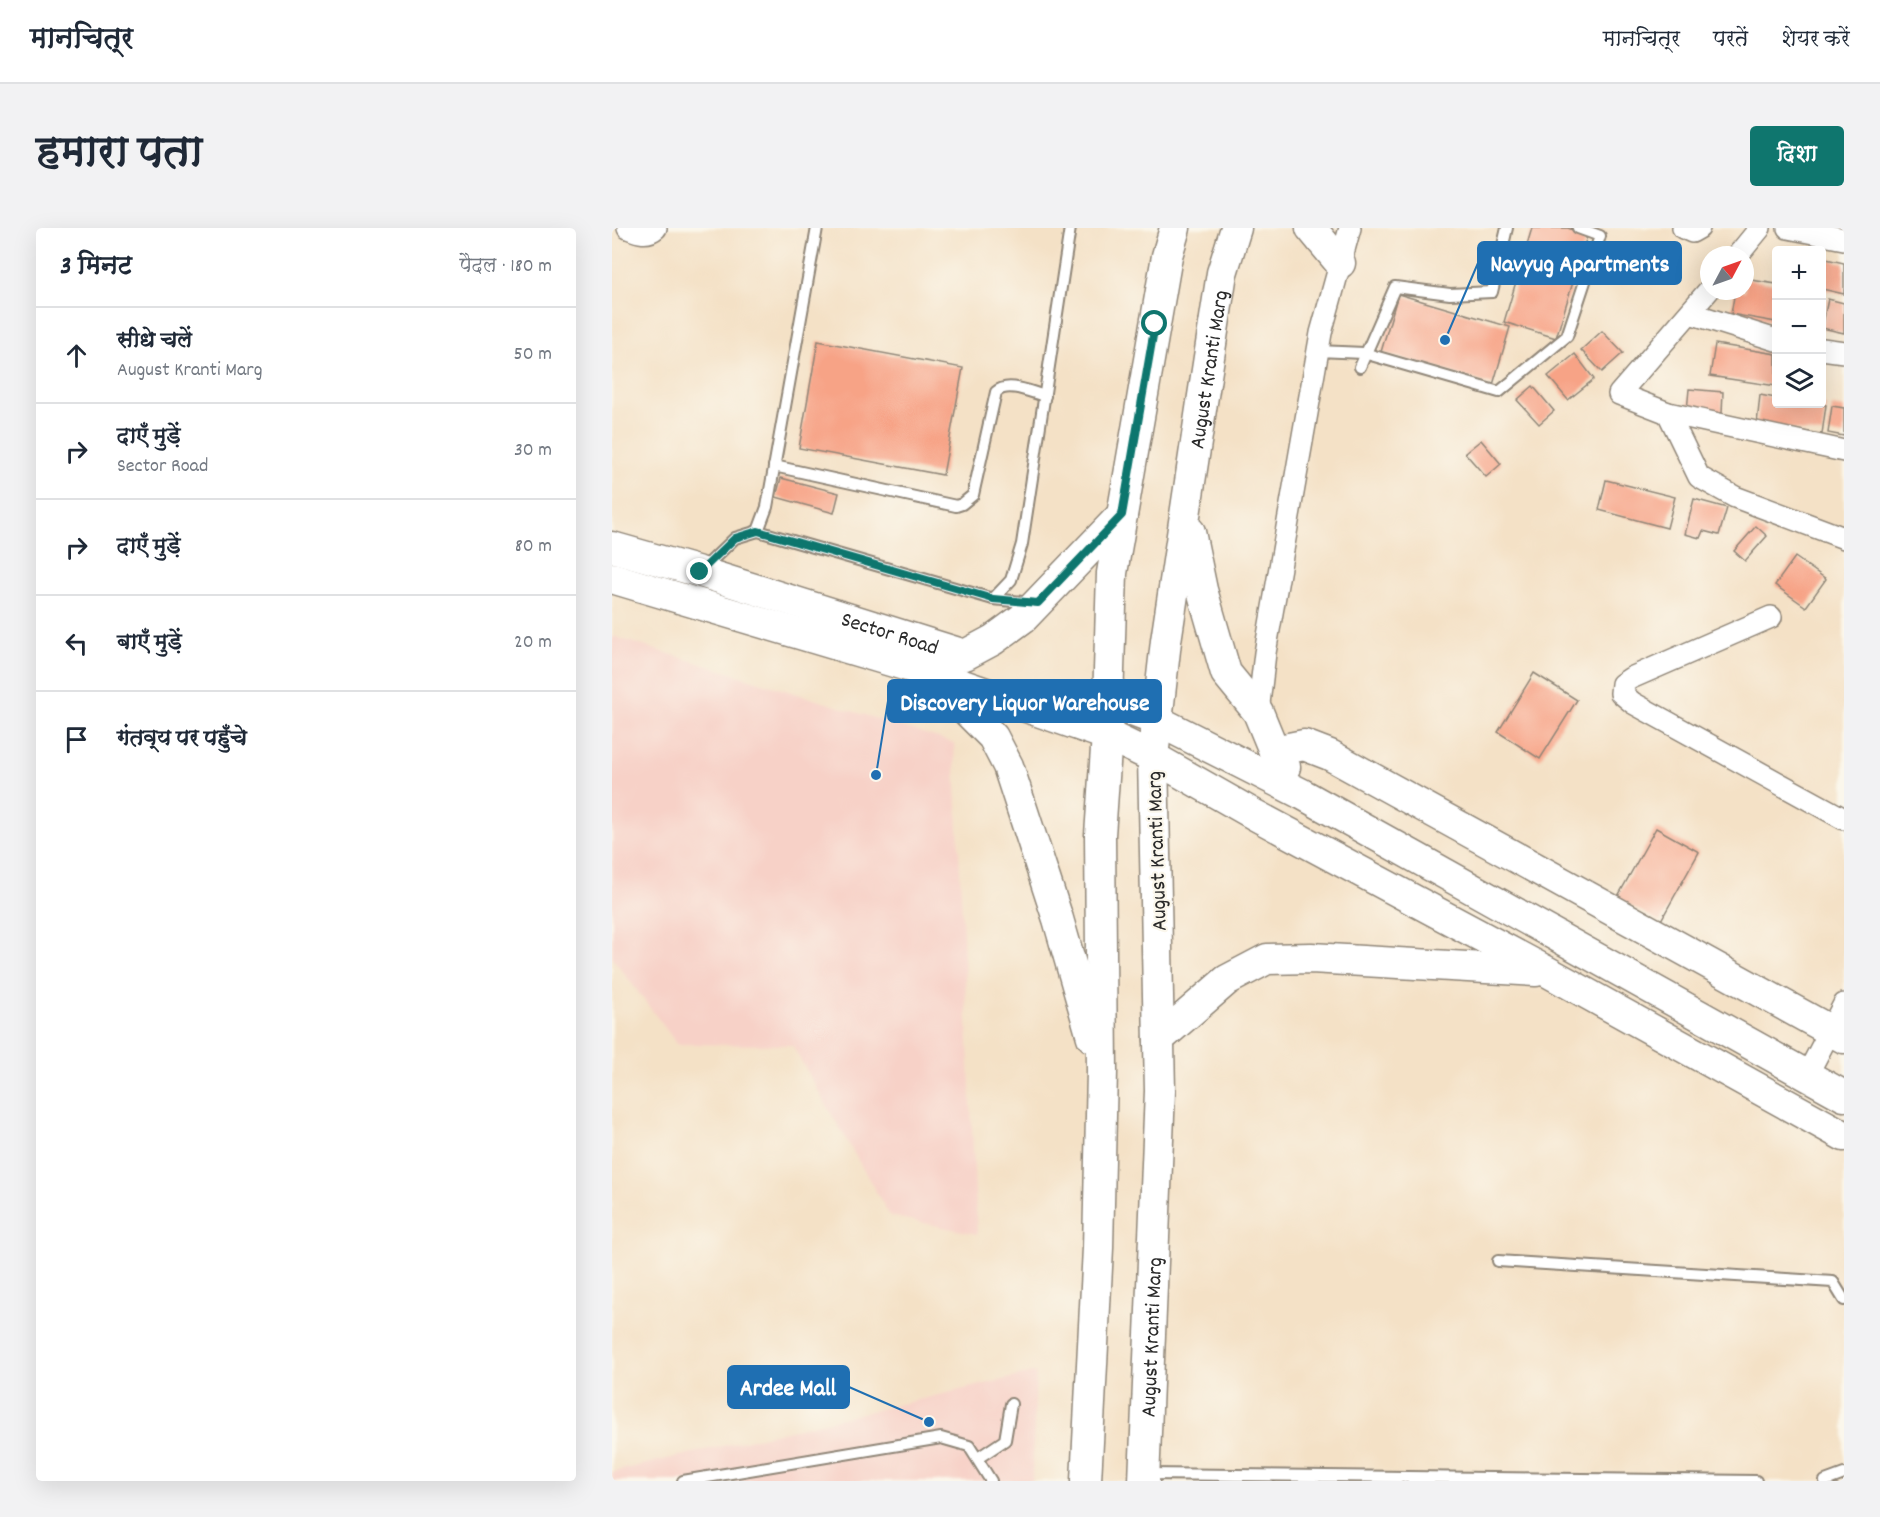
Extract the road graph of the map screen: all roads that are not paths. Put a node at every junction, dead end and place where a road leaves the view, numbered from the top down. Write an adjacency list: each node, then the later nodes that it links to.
1 (628, 228): 2 (street)
2 (656, 228)
3 (817, 228): 29 (lane)
4 (1070, 228): 26 (lane)
5 (1175, 228): 31 (main road)
6 (1236, 228): 30 (main road, August Kranti Marg)
7 (1311, 228): 17 (main road)
8 (1350, 228): 17 (street)
9 (1507, 228): 24 (lane)
10 (1578, 228): 24 (lane)
11 (1683, 228): 12 (street)
12 (1700, 228)
13 (1760, 228): 16 (street)
14 (1788, 228): 15 (street)
15 (1844, 239)
16 (1745, 246)
17 (1340, 263): 22 (street)
18 (1701, 300): 19 (street)
19 (1690, 313): 20 (street); 27 (street)
20 (1772, 339)
21 (1826, 350): 23 (street)
22 (1318, 351): 24 (lane); 42 (street)
23 (1844, 352)
24 (1364, 353): 25 (lane)
25 (1360, 368)
26 (1045, 396): 29 (lane); 37 (lane)
27 (1668, 413): 28 (street); 33 (street)
28 (1844, 451)
29 (774, 466): 32 (lane)
30 (1186, 511): 42 (main road); 43 (main road, August Kranti Marg)
31 (1122, 515): 38 (main road, Sector Road); 41 (main road)
32 (758, 531): 35 (lane); 37 (lane)
33 (1844, 538)
34 (612, 547): 35 (main road, Sector Road)
35 (700, 572): 38 (main road, Sector Road)
36 (612, 578): 40 (main road, Sector Road)
37 (993, 599): 38 (lane)
38 (1038, 603)
39 (1771, 617): 48 (street)
40 (911, 667): 44 (main road, Sector Road); 53 (main road)
41 (1108, 702): 43 (main road); 44 (main road)
42 (1258, 712): 45 (main road)
43 (1156, 720): 46 (main road, August Kranti Marg); 47 (main road)
44 (1107, 735): 46 (main road, Sector Road); 53 (main road)
45 (1274, 751): 47 (main road); 51 (main road)
46 (1153, 757): 49 (main road, Sector Road); 52 (main road, August Kranti Marg)
47 (1302, 794): 54 (main road)
48 (1844, 819)
49 (1548, 972): 52 (main road); 56 (main road, Sector Road)
50 (1844, 1004): 51 (street)
51 (1837, 1034): 54 (street)
52 (1159, 1039): 62 (main road, August Kranti Marg)
53 (1102, 1071): 65 (main road)
54 (1807, 1076): 55 (main road)
55 (1844, 1096)
56 (1844, 1136)
57 (1498, 1261): 58 (lane)
58 (1844, 1300)
59 (1011, 1404): 60 (lane)
60 (978, 1458): 63 (lane); 64 (lane)
61 (1844, 1474): 67 (lane)
62 (1144, 1478): 66 (lane)
63 (682, 1481)
64 (991, 1481)
65 (1086, 1481)
66 (1756, 1481)
67 (1825, 1481)

